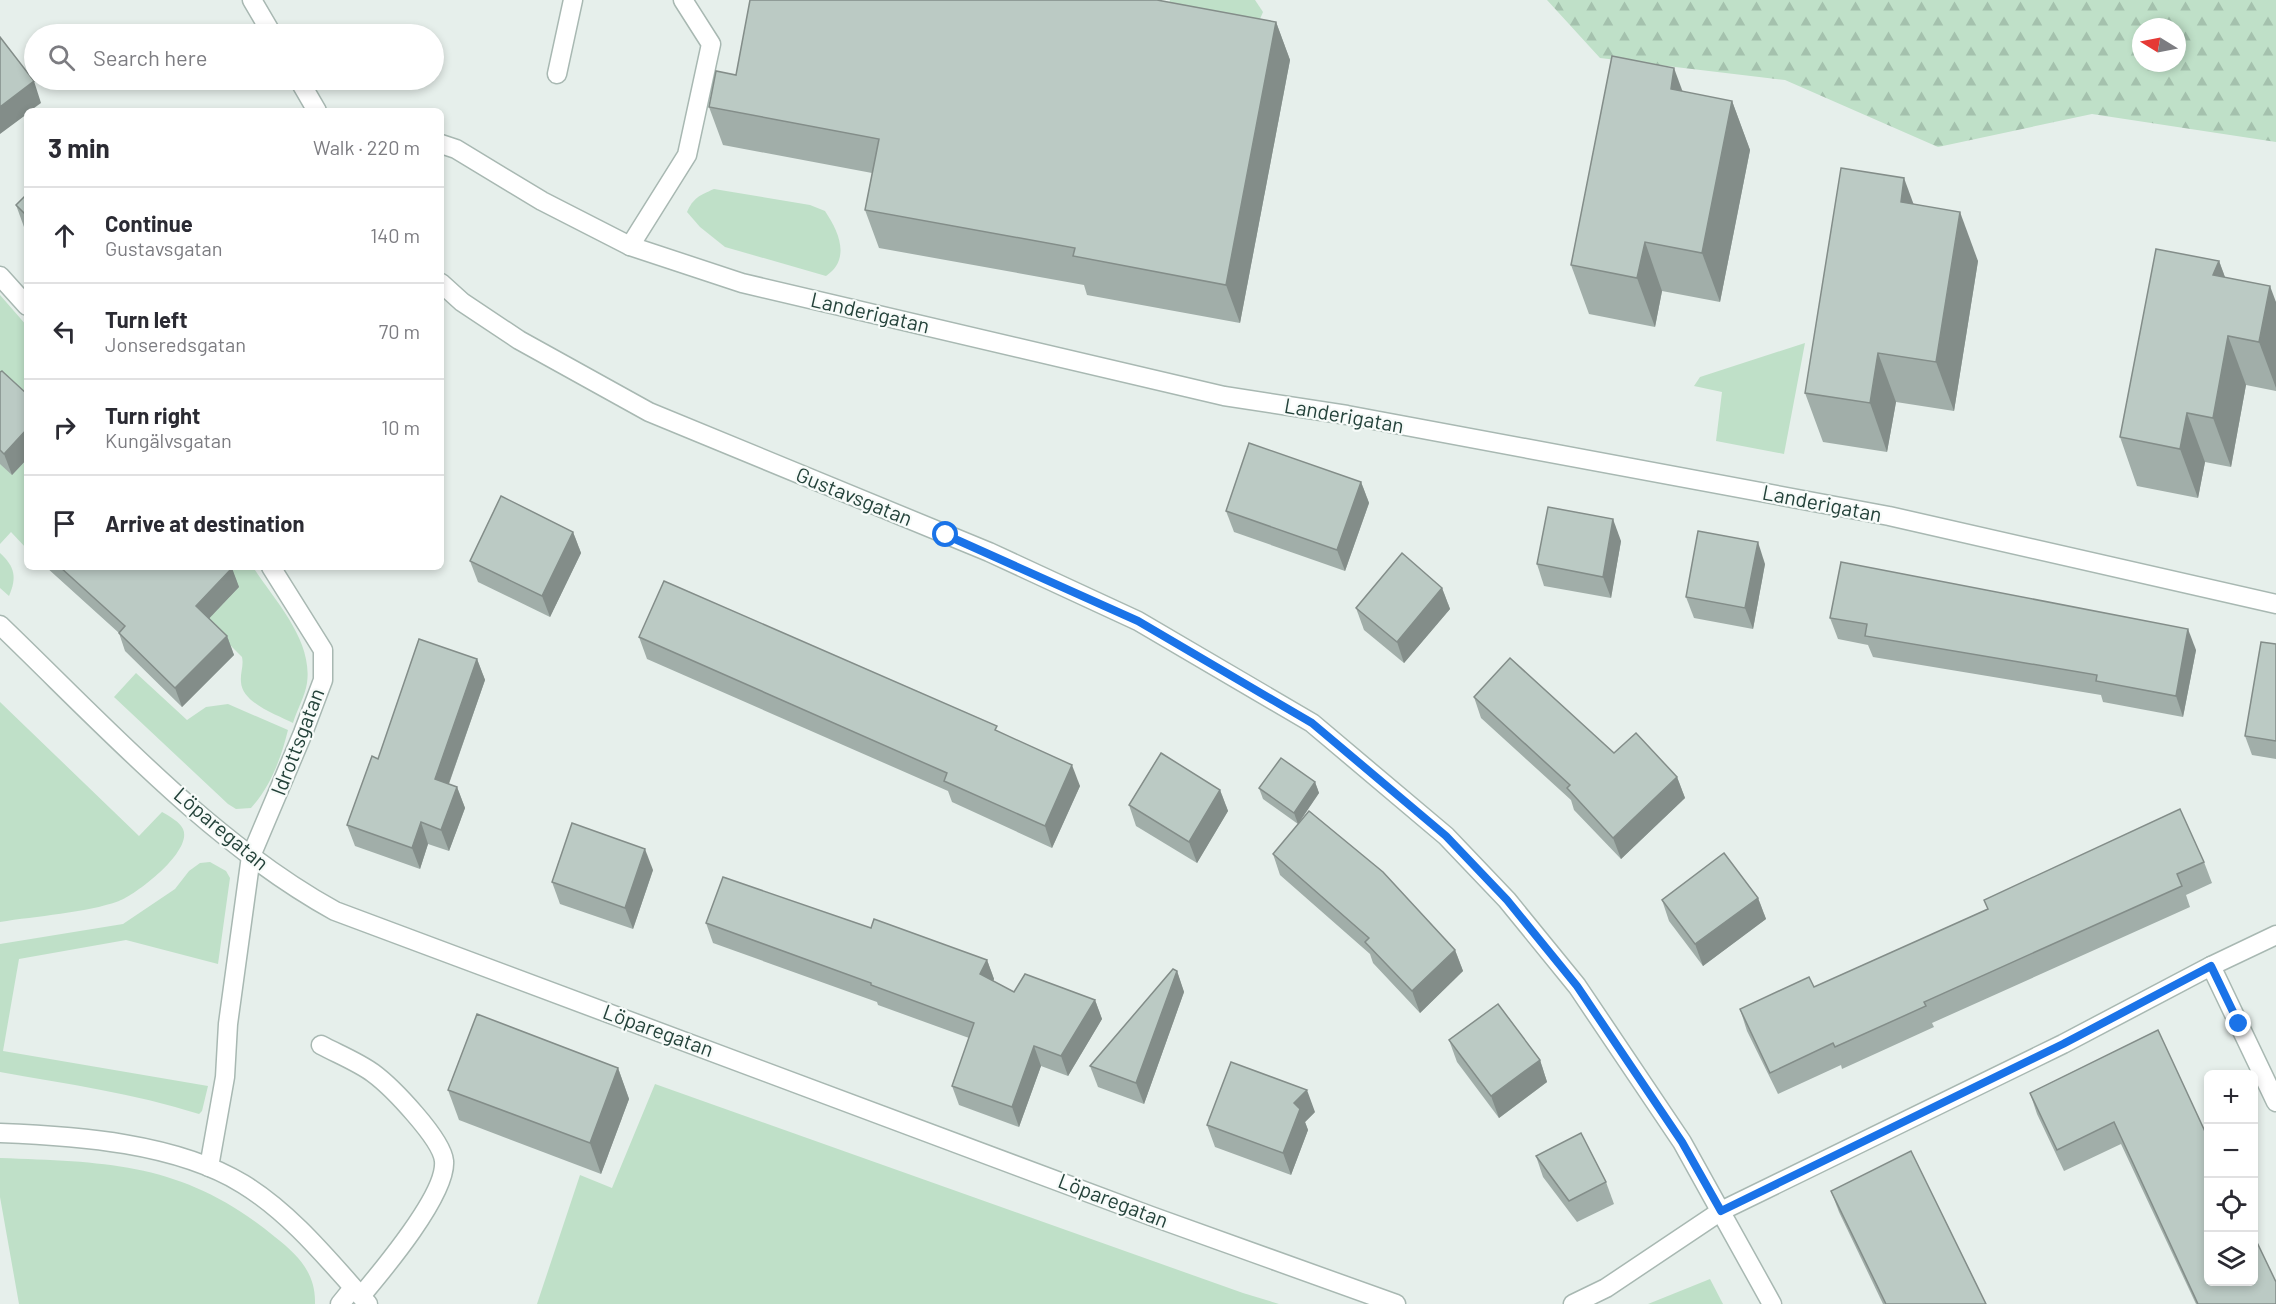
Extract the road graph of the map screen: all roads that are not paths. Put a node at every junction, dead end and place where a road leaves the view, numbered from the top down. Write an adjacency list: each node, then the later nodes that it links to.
1 (252, 0): 4 (street)
2 (573, 0): 5 (street)
3 (683, 0): 9 (street)
4 (266, 24)
5 (557, 74)
6 (305, 90): 7 (street)
7 (315, 108)
8 (444, 145): 9 (street, Landerigatan)
9 (630, 246): 14 (street, Landerigatan)
10 (0, 276): 12 (street)
11 (444, 286): 23 (street, Gustavsgatan)
12 (24, 303)
13 (273, 570): 16 (street, Idrottsgatan)
14 (2276, 604)
15 (0, 625): 16 (street, Löparegatan)
16 (251, 856): 22 (street, Idrottsgatan); 26 (street, Löparegatan)
17 (2276, 935): 18 (street)
18 (2211, 966): 20 (street); 23 (street)
19 (321, 1045): 24 (street)
20 (2276, 1102)
21 (0, 1133): 22 (street)
22 (209, 1167): 24 (street)
23 (1721, 1211): 27 (street); 28 (street, Gustavsgatan)
24 (361, 1296): 25 (street)
25 (340, 1304)
26 (1396, 1304)
27 (1573, 1304)
28 (1772, 1304)

